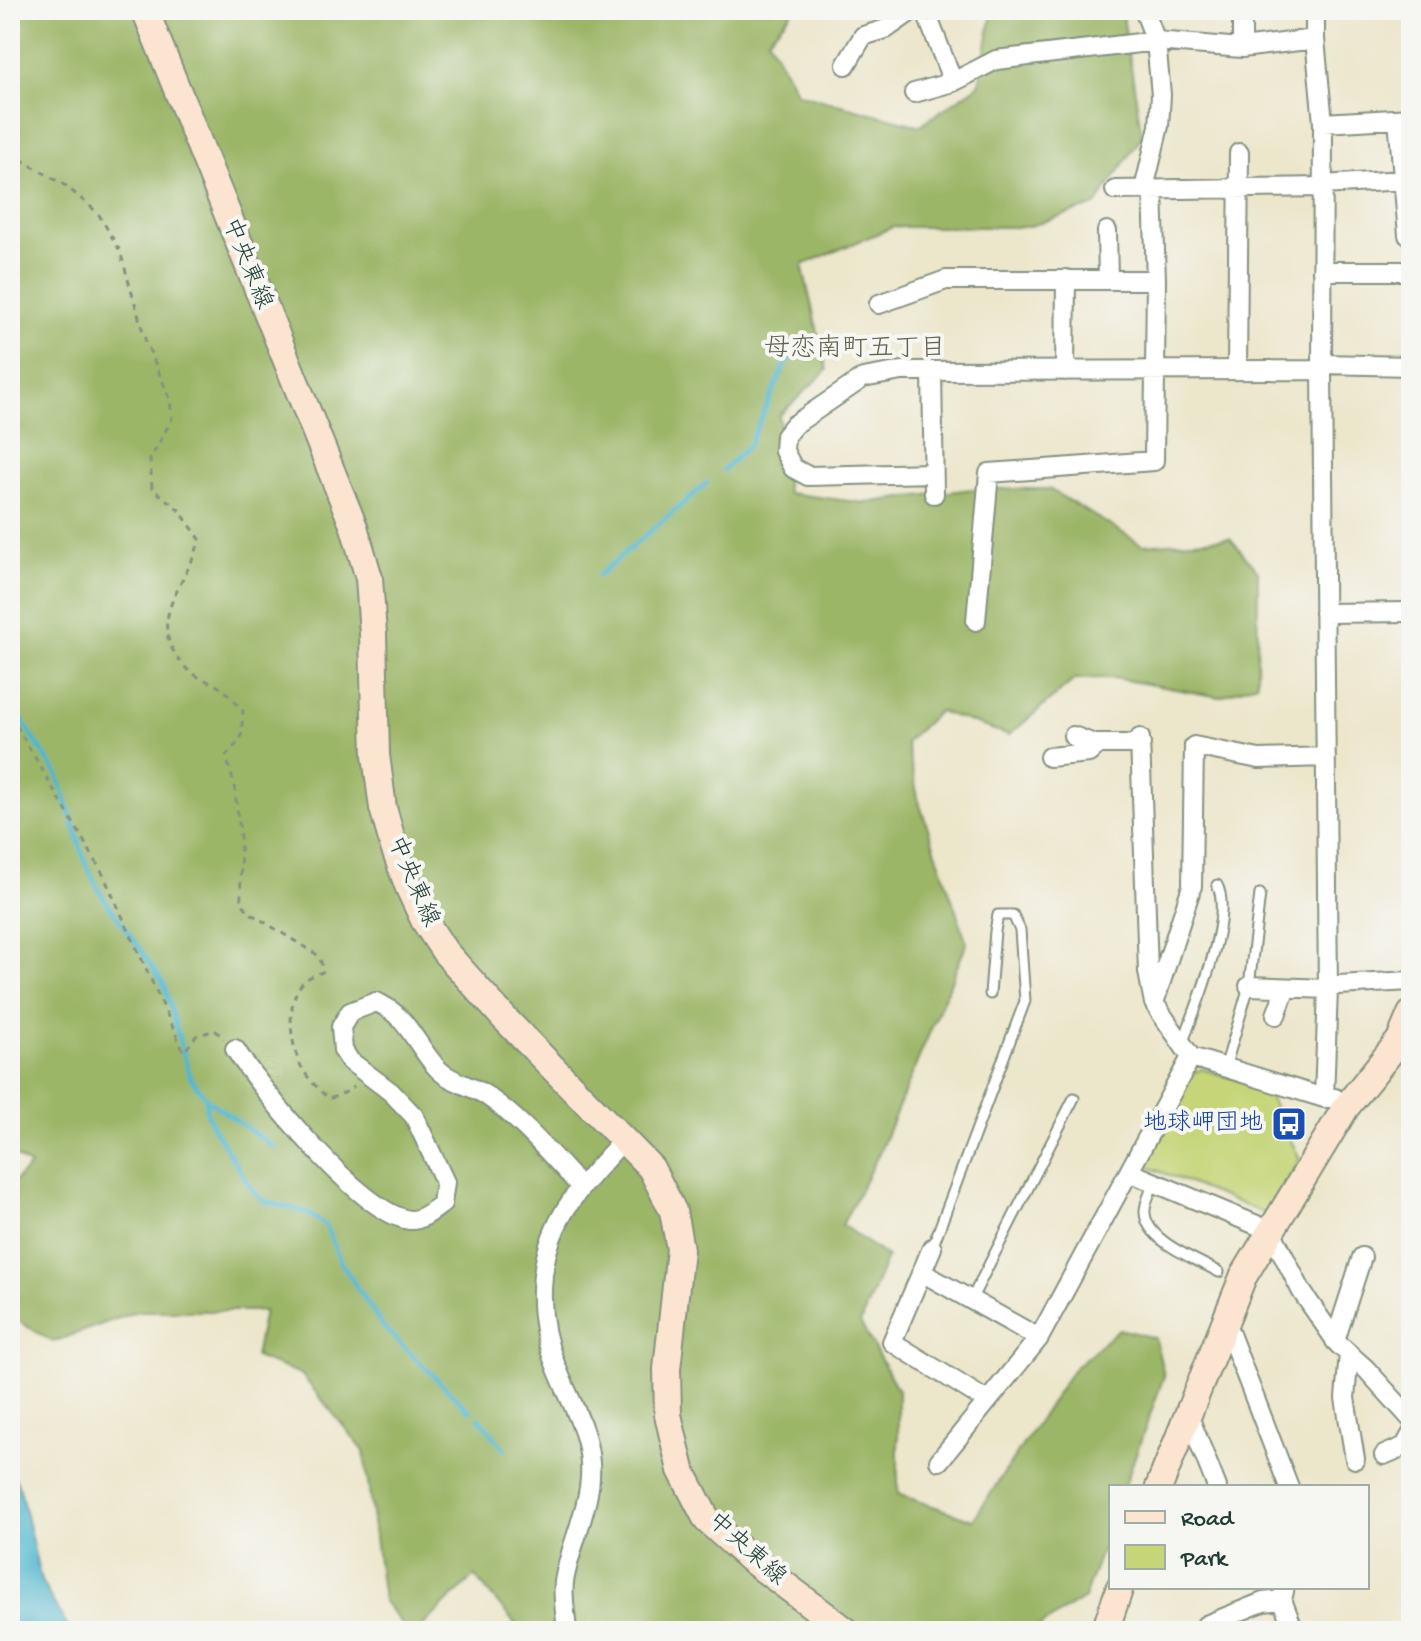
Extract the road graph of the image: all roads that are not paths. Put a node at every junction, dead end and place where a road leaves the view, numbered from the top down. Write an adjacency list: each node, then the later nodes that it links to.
1 (145, 10): 60 (street, 中央東線)
2 (913, 10): 10 (street)
3 (925, 10): 11 (street)
4 (1144, 10): 8 (street)
5 (1242, 10): 9 (street)
6 (1315, 10): 7 (street)
7 (1315, 39): 9 (street); 14 (street)
8 (1156, 41): 9 (street); 11 (street); 19 (street)
9 (1242, 48)
10 (846, 65)
11 (953, 82): 12 (street)
12 (914, 93)
13 (1405, 118): 14 (street); 16 (street)
14 (1323, 123): 18 (street)
15 (1239, 153): 17 (street)
16 (1403, 180): 18 (street); 22 (street)
17 (1238, 186): 18 (street); 19 (street); 32 (street)
18 (1323, 186): 23 (street)
19 (1149, 189): 20 (street); 27 (street)
20 (1115, 190)
21 (1107, 231): 26 (street)
22 (1408, 235)
23 (1322, 271): 24 (street); 30 (street)
24 (1402, 271)
25 (1066, 279): 26 (street); 28 (street); 34 (street)
26 (1108, 280): 27 (street)
27 (1156, 280): 31 (street)
28 (879, 304)
29 (1411, 366): 30 (street)
30 (1322, 367): 32 (street); 38 (street)
31 (1156, 369): 32 (street); 34 (street); 39 (street)
32 (1237, 369)
33 (932, 371): 34 (street); 35 (street); 35 (street)
34 (1065, 371)
35 (933, 473): 36 (street)
36 (934, 494)
37 (1411, 612): 38 (street)
38 (1324, 613): 43 (street)
39 (976, 621)
40 (1073, 736): 41 (street)
41 (1097, 745): 42 (street); 51 (street)
42 (1049, 757)
43 (1326, 757): 49 (street); 51 (street)
44 (1217, 885): 55 (lane)
45 (1260, 894): 47 (lane)
46 (1411, 981): 49 (street)
47 (1249, 986): 48 (street); 56 (lane)
48 (1286, 988): 49 (street); 52 (street)
49 (1328, 989): 59 (street)
50 (990, 994): 65 (lane)
51 (1154, 1003): 55 (street)
52 (1276, 1015)
53 (1410, 1022): 57 (street)
54 (235, 1049): 63 (street)
55 (1187, 1051): 56 (street); 61 (street)
56 (1225, 1068): 59 (street)
57 (1353, 1097): 59 (street); 64 (street)
58 (1074, 1098): 69 (lane)
59 (1324, 1098)
60 (625, 1138): 63 (street); 87 (street, 中央東線)
61 (1129, 1172): 62 (street); 71 (street)
62 (1154, 1182): 64 (street); 67 (lane)
63 (581, 1187): 86 (street)
64 (1271, 1231): 70 (street); 72 (street)
65 (932, 1248): 68 (street)
66 (1362, 1257): 72 (street)
67 (1219, 1272)
68 (923, 1273): 69 (street); 73 (street)
69 (971, 1300): 71 (street)
70 (1225, 1321): 74 (street); 82 (street)
71 (1039, 1338): 73 (street)
72 (1342, 1348): 75 (street); 78 (street)
73 (987, 1401): 79 (street)
74 (1188, 1414): 80 (street); 81 (street)
75 (1411, 1419)
76 (1411, 1435): 77 (street)
77 (1384, 1455)
78 (1355, 1459)
79 (939, 1461)
80 (1160, 1485)
81 (1216, 1485)
82 (1288, 1485)
83 (1119, 1589): 88 (street)
84 (1284, 1593): 85 (street); 90 (street)
85 (1260, 1594): 89 (street)
86 (567, 1631)
87 (846, 1631)
88 (1105, 1631)
89 (1203, 1631)
90 (1294, 1631)

